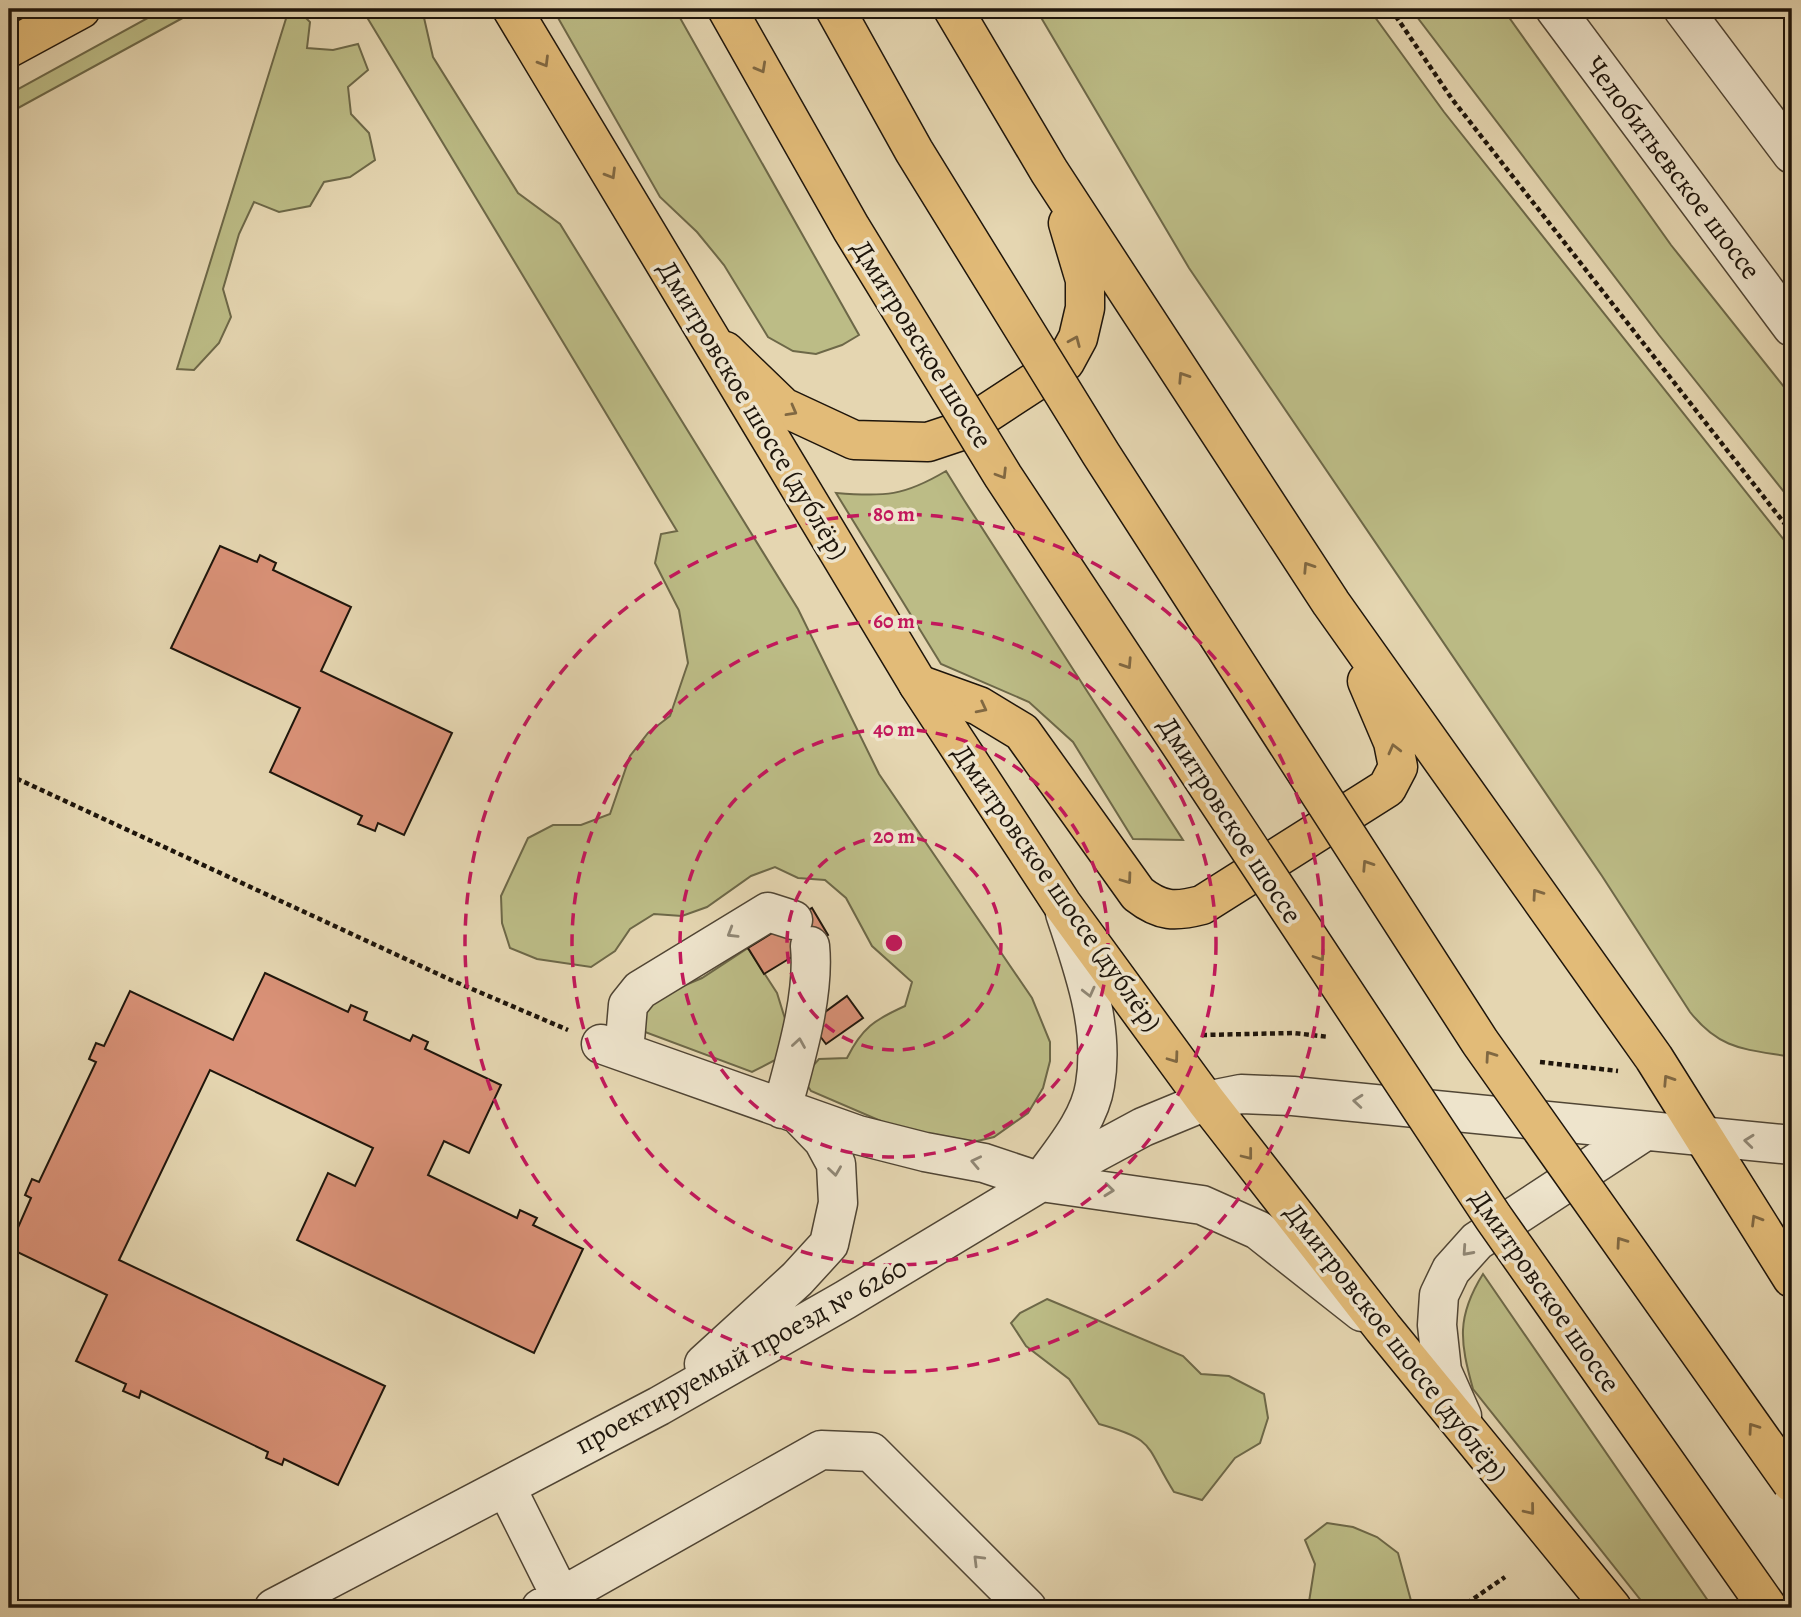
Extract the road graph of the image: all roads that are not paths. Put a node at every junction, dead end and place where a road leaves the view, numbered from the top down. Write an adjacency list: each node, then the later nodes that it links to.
1 (62, 9): 9 (main road)
2 (81, 9): 9 (main road)
3 (512, 9): 13 (main road, Дмитровское шоссе (дублёр), one-way to 13)
4 (727, 9): 33 (main road, Дмитровское шоссе, one-way to 33, bridge)
5 (835, 9): 27 (main road, one-way to 5, bridge)
6 (953, 9): 11 (main road)
7 (1555, 9): 12 (street, Челобитьевское шоссе)
8 (1683, 9): 10 (street)
9 (18, 43)
10 (1792, 154)
11 (1049, 171): 13 (main road, one-way to 11); 14 (main road, one-way to 11)
12 (1792, 327)
13 (706, 332): 15 (main road, Дмитровское шоссе (дублёр))
14 (1331, 603): 15 (main road, one-way to 14); 20 (main road, one-way to 14)
15 (918, 684): 16 (main road, Дмитровское шоссе (дублёр))
16 (1062, 904): 17 (main road, Дмитровское шоссе (дублёр), one-way to 17); 22 (street, one-way to 22)
17 (1206, 1101): 19 (street, проектируемый проезд № 6260, one-way to 17); 22 (street, проектируемый проезд № 6260); 24 (main road, Дмитровское шоссе (дублёр), one-way to 24)
18 (791, 1112): 18 (street, one-way to 18); 22 (street, one-way to 18); 25 (street, one-way to 25)
19 (1645, 1131): 20 (street, проектируемый проезд № 6260); 26 (street, one-way to 26)
20 (1705, 1137): 21 (street, one-way to 20); 23 (main road, one-way to 20)
21 (1792, 1145)
22 (1041, 1182): 24 (street, one-way to 24); 25 (street, проектируемый проезд № 6260)
23 (1792, 1278)
24 (1383, 1328): 26 (main road, Дмитровское шоссе (дублёр))
25 (659, 1406): 28 (street, проектируемый проезд № 6260)
26 (1472, 1438): 32 (main road, Дмитровское шоссе (дублёр), one-way to 32)
27 (1792, 1483)
28 (506, 1487): 29 (street); 30 (street, проектируемый проезд № 6260)
29 (551, 1603): 31 (street, one-way to 29)
30 (274, 1608)
31 (1027, 1608)
32 (1612, 1608)
33 (1768, 1608)

